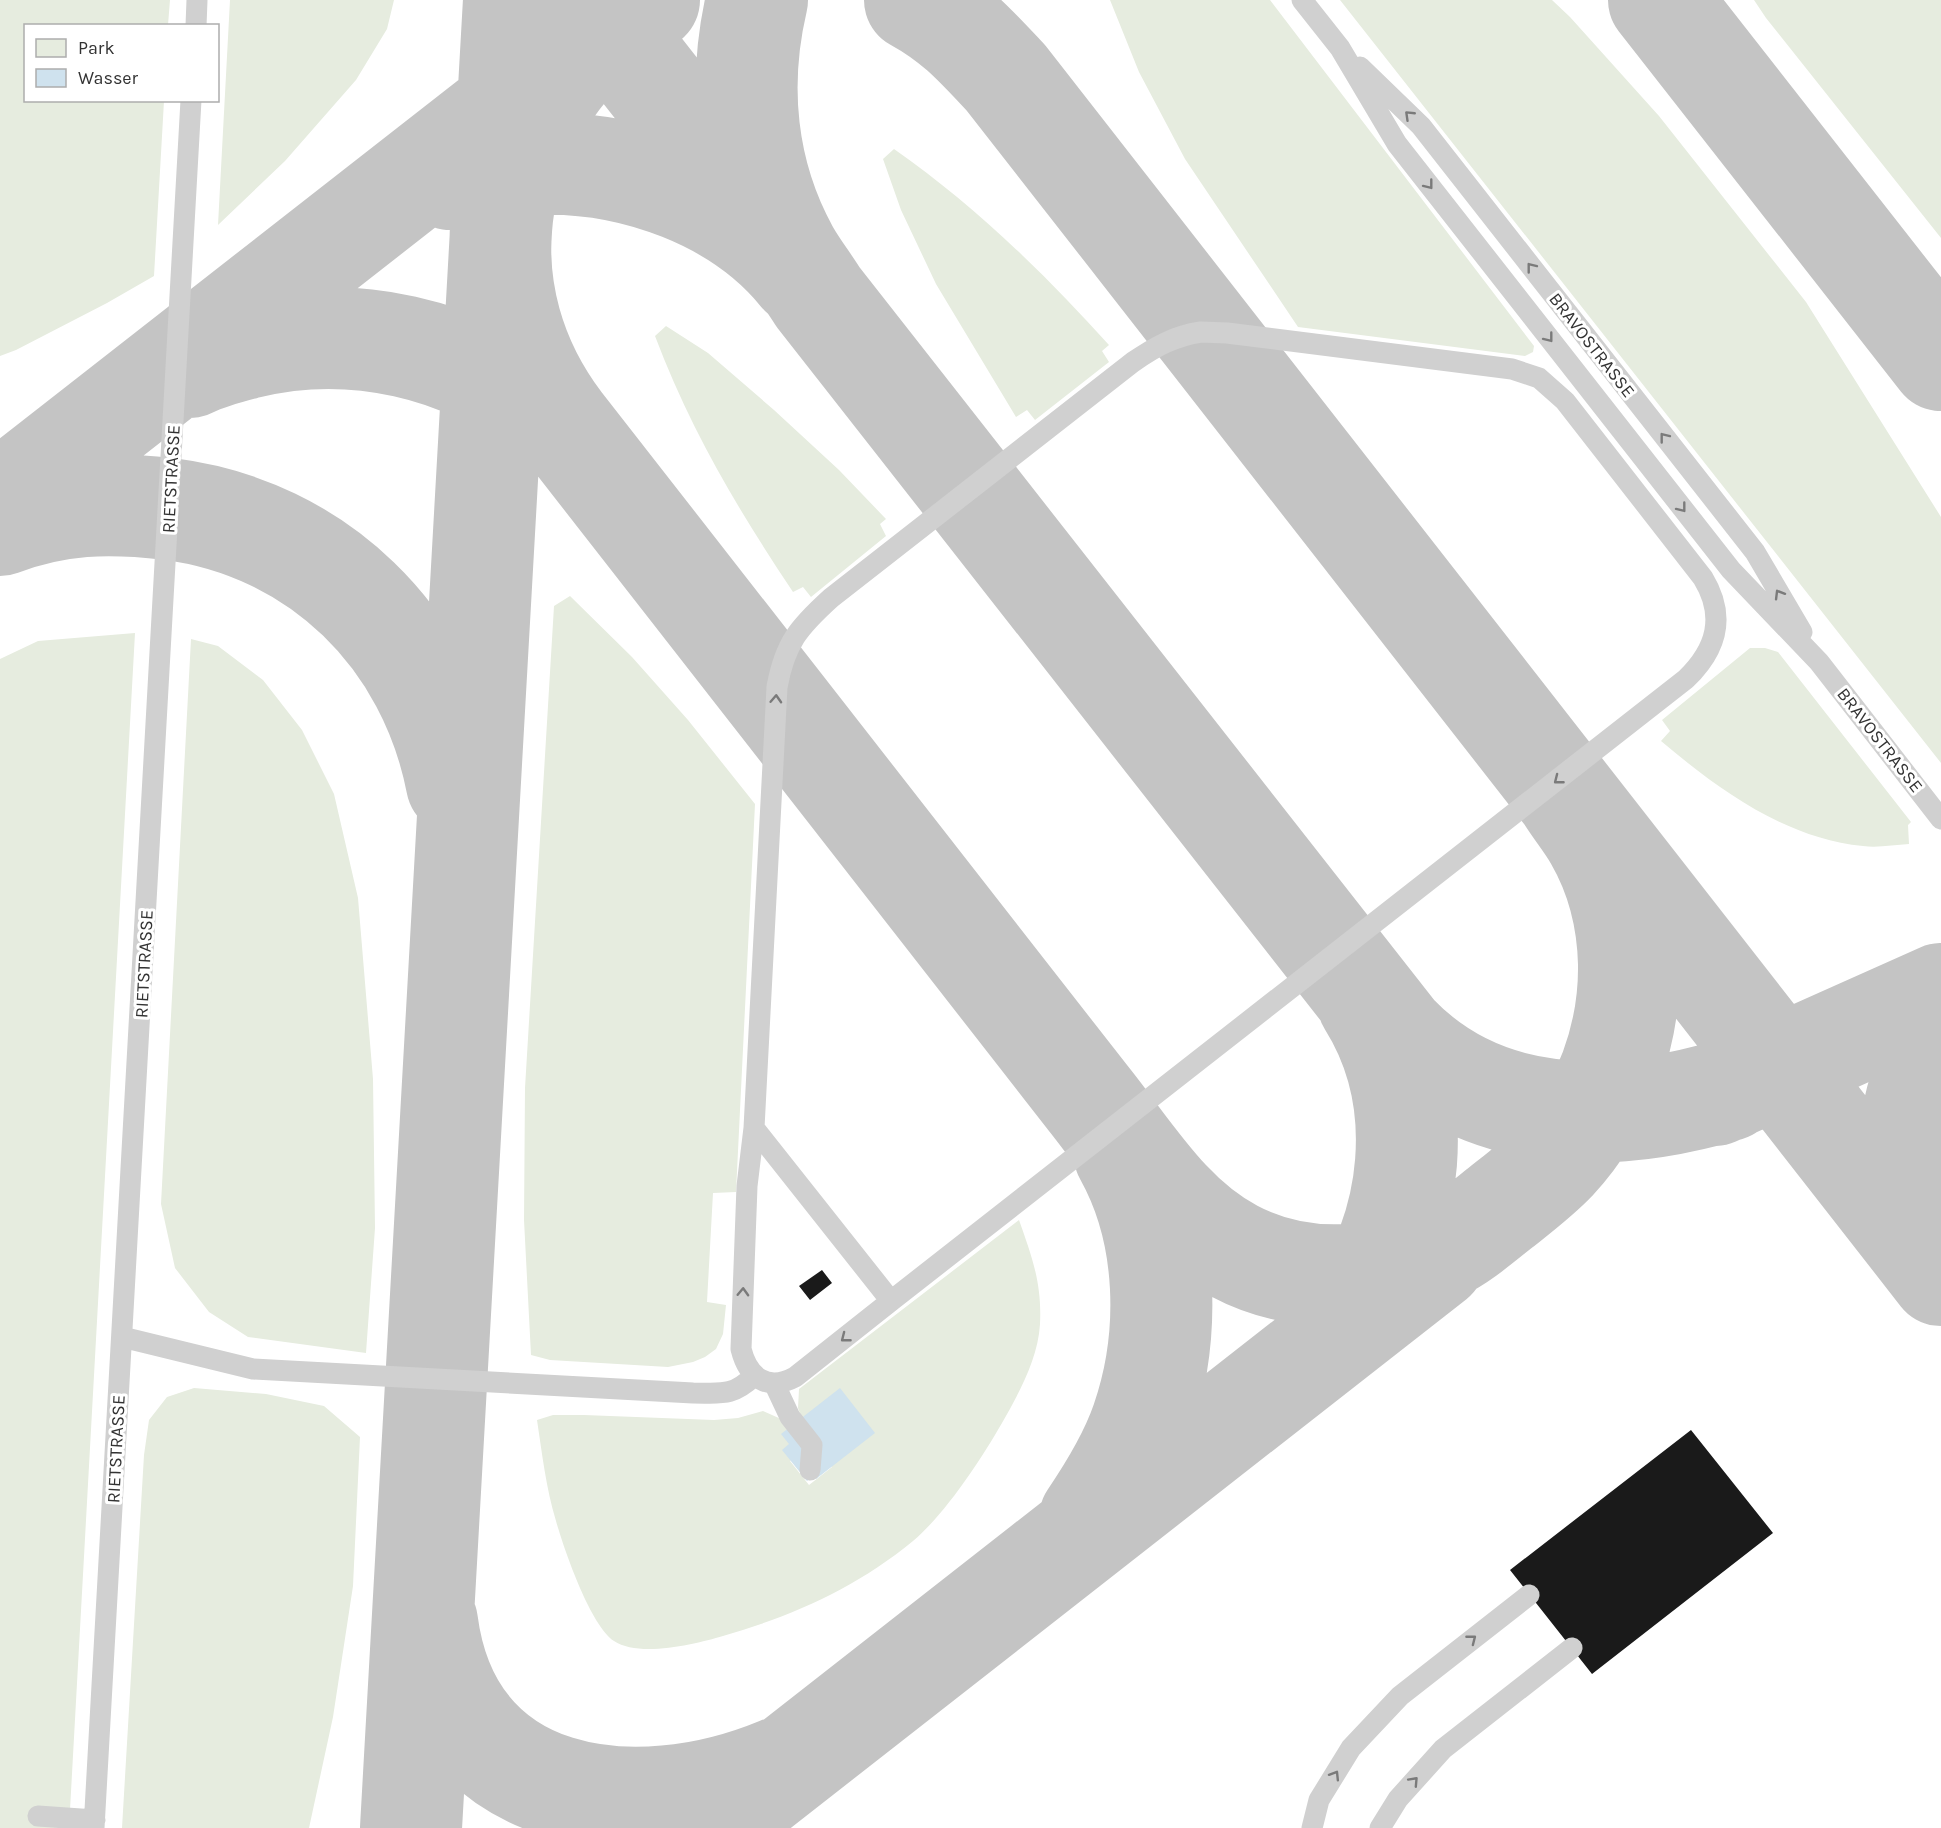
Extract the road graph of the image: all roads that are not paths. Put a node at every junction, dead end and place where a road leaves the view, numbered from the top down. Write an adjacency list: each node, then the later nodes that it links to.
1 (197, 0): 3 (lane)
2 (1302, 0): 4 (lane, BRAVOSTRASSE)
3 (196, 24)
4 (1340, 48): 6 (lane, BRAVOSTRASSE, one-way to 6); 6 (lane, BRAVOSTRASSE, one-way to 4)
5 (191, 102): 10 (lane, RIETSTRASSE)
6 (1820, 662): 7 (lane, BRAVOSTRASSE)
7 (1941, 819)
8 (754, 1128): 9 (lane); 9 (lane, one-way to 9); 11 (lane, one-way to 8)
9 (891, 1302): 12 (lane, one-way to 12)
10 (122, 1337): 11 (lane); 17 (lane, RIETSTRASSE)
11 (754, 1376): 12 (lane)
12 (774, 1383): 13 (lane)
13 (810, 1470)
14 (1529, 1594): 18 (lane, one-way to 14)
15 (1572, 1648): 19 (lane, one-way to 15)
16 (38, 1816): 17 (lane)
17 (95, 1824)
18 (1312, 1828)
19 (1380, 1828)

